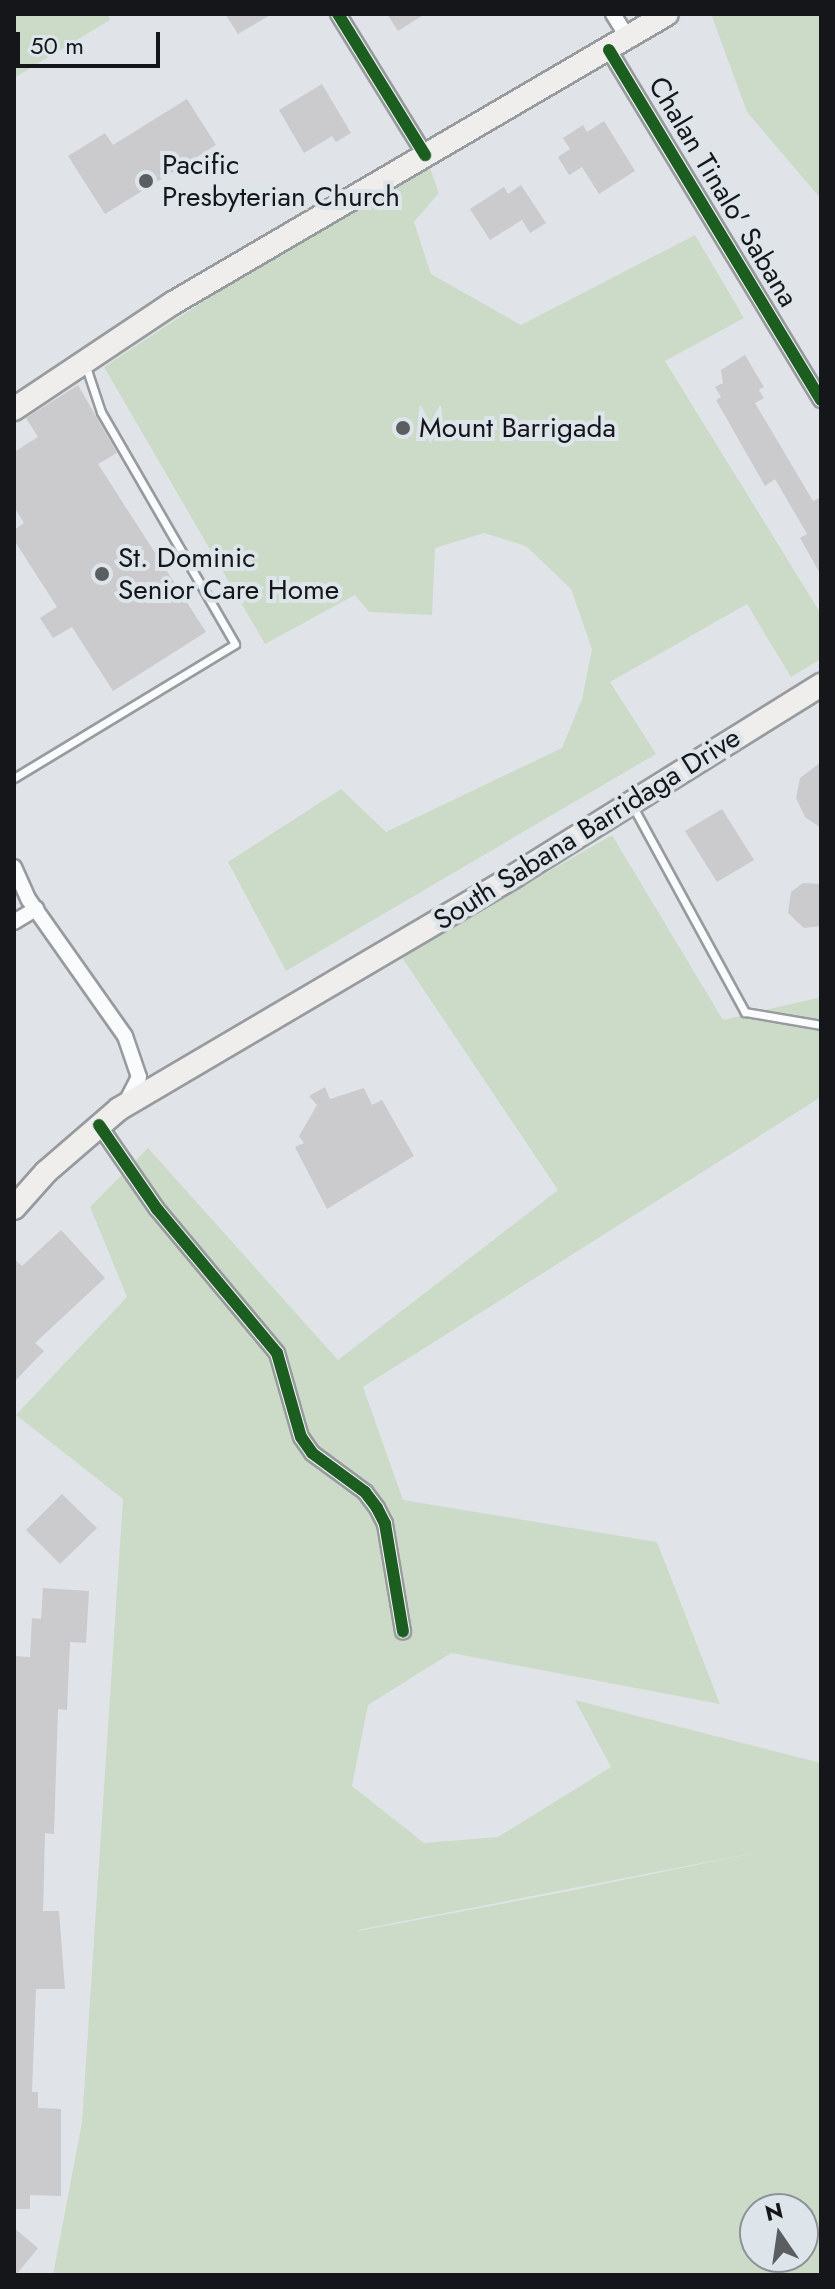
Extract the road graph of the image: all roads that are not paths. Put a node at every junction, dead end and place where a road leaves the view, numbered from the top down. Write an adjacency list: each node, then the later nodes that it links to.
1 (338, 14): 5 (street)
2 (613, 14): 4 (street, Chalan Tinalo' Sabana)
3 (667, 14): 4 (main road)
4 (618, 44): 5 (main road); 7 (street, Chalan Tinalo' Sabana)
5 (425, 155): 6 (main road)
6 (85, 366): 8 (main road); 10 (lane)
7 (821, 400)
8 (14, 409)
9 (821, 685): 11 (main road, South Sabana Barridaga Drive)
10 (14, 778)
11 (631, 803): 15 (lane); 16 (main road, South Sabana Barridaga Drive)
12 (14, 867): 13 (street)
13 (36, 909): 14 (street); 16 (street)
14 (14, 922)
15 (821, 1025)
16 (119, 1109): 17 (main road, South Sabana Barridaga Drive)
17 (99, 1125): 18 (main road, South Sabana Barridaga Drive); 19 (street)
18 (14, 1208)
19 (403, 1632)

